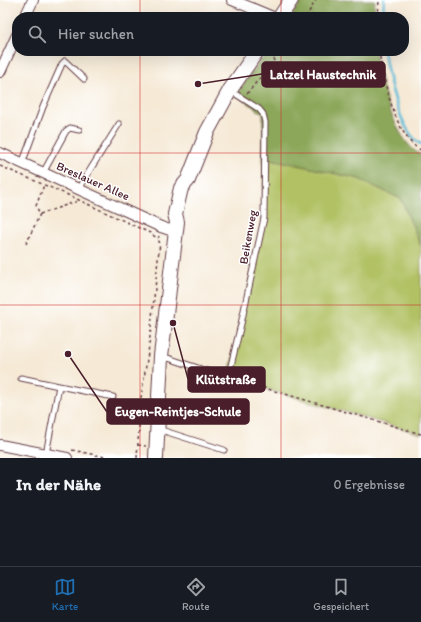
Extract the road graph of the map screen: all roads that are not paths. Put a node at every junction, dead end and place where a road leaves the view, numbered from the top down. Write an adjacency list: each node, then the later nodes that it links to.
1 (33, 0): 4 (street)
2 (232, 0): 5 (street)
3 (291, 0): 6 (main road)
4 (27, 12)
5 (261, 12)
6 (283, 12)
7 (12, 46): 9 (street)
8 (254, 56): 11 (main road)
9 (0, 72)
10 (84, 80): 15 (lane)
11 (230, 90): 18 (main road); 19 (lane, Beikenweg)
12 (119, 124): 17 (lane)
13 (79, 130): 16 (lane)
14 (0, 153): 15 (street, Breslauer Allee)
15 (22, 164): 16 (street, Breslauer Allee)
16 (43, 173): 17 (street, Breslauer Allee)
17 (78, 189): 18 (street, Breslauer Allee)
18 (176, 227): 19 (main road)
19 (161, 356): 23 (main road)
20 (21, 378): 21 (lane)
21 (59, 386): 22 (lane); 26 (lane)
22 (113, 397)
23 (157, 429): 25 (lane); 28 (main road)
24 (0, 445): 26 (street)
25 (224, 450)
26 (51, 456): 27 (street)
27 (67, 458)
28 (156, 458)

